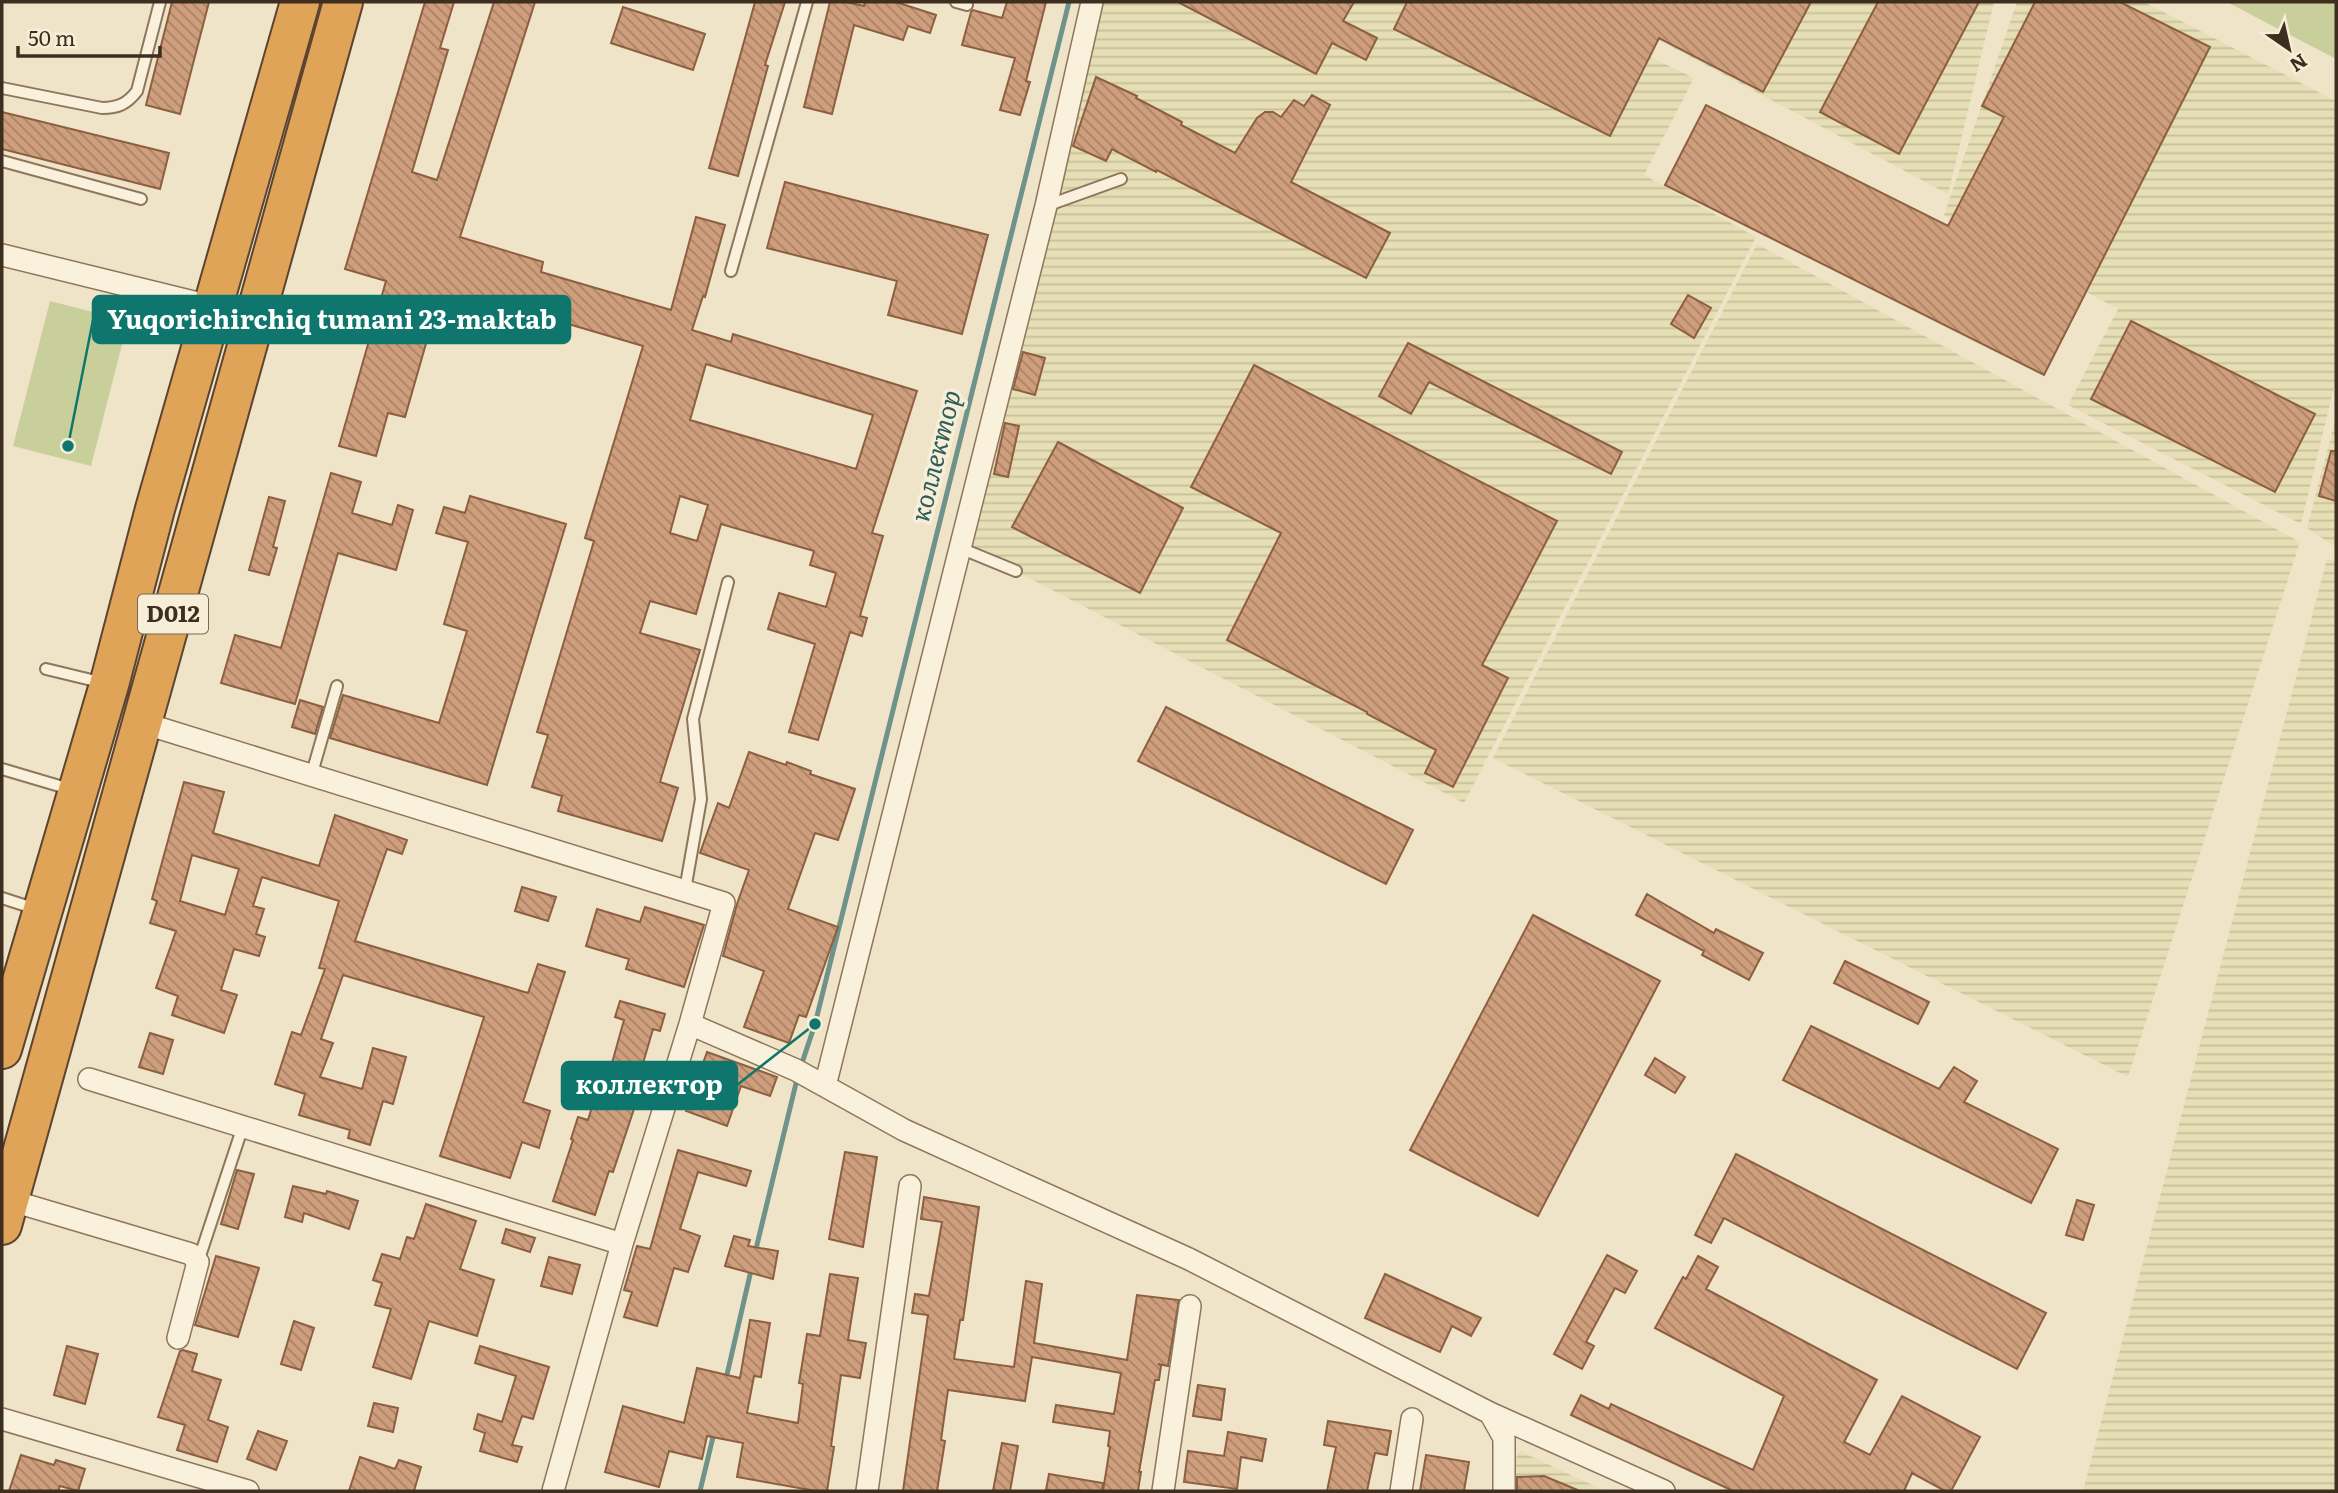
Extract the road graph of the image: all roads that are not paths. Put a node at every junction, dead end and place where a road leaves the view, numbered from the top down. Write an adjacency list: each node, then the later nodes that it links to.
1 (160, 2): 6 (lane)
2 (300, 2): 13 (highway, D012)
3 (343, 2): 14 (highway, D012)
4 (807, 2): 12 (lane)
5 (1092, 2): 10 (street)
6 (2, 88)
7 (2, 161): 9 (lane)
8 (1121, 179): 10 (lane)
9 (142, 199)
10 (1045, 206): 16 (street)
11 (2, 255): 13 (street)
12 (731, 271)
13 (214, 307): 14 (highway); 20 (highway, D012)
14 (254, 317): 15 (lane); 22 (highway, D012)
15 (306, 332)
16 (960, 548): 17 (lane); 33 (street)
17 (1016, 571)
18 (728, 582): 26 (lane)
19 (46, 669): 20 (lane)
20 (109, 685): 25 (highway, D012)
21 (337, 686): 24 (lane)
22 (143, 723): 24 (street); 36 (highway, D012)
23 (2, 769): 25 (lane)
24 (312, 774): 26 (street)
25 (78, 791): 28 (highway, D012)
26 (685, 890): 30 (street)
27 (4, 899): 28 (lane); 29 (lane)
28 (42, 911): 31 (highway, D012)
29 (2, 912)
30 (690, 1024): 33 (street); 37 (street)
31 (2, 1045)
32 (89, 1079): 34 (street)
33 (821, 1084): 41 (street)
34 (243, 1126): 37 (street); 38 (lane)
35 (910, 1186): 46 (street)
36 (5, 1213): 38 (street)
37 (622, 1244): 45 (street)
38 (198, 1262): 40 (street)
39 (1190, 1306): 47 (street)
40 (178, 1338)
41 (1490, 1413): 49 (street); 50 (street)
42 (2, 1419): 44 (street)
43 (1412, 1419): 48 (street)
44 (248, 1491)
45 (553, 1491)
46 (867, 1491)
47 (1163, 1491)
48 (1401, 1491)
49 (1504, 1491)
50 (1664, 1491)

